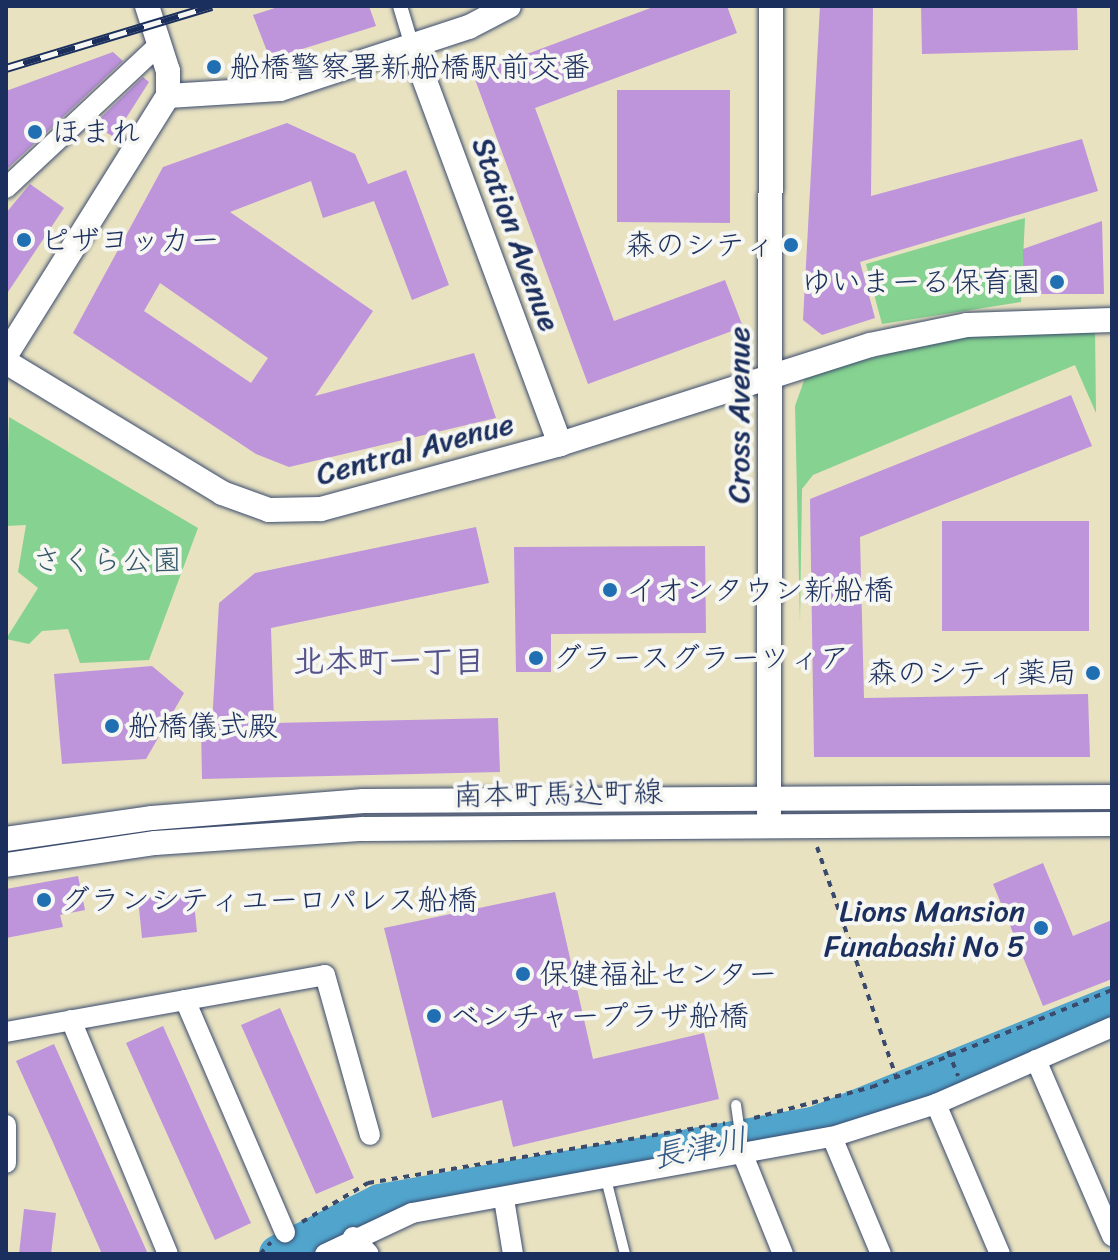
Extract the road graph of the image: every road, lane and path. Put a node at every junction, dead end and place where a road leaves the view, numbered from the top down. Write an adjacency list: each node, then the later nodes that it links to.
1 (147, 6): 5 (street)
2 (400, 6): 6 (street)
3 (509, 6): 6 (street)
4 (771, 6): 12 (street, Cross Avenue)
5 (159, 45): 7 (street); 8 (street)
6 (412, 46): 7 (street); 13 (street, Station Avenue)
7 (168, 96): 10 (street)
8 (6, 188)
9 (1112, 320): 12 (street, Central Avenue)
10 (6, 355)
11 (6, 362): 13 (street, Central Avenue)
12 (772, 376): 13 (street, Central Avenue); 15 (street, Cross Avenue)
13 (560, 444)
14 (1112, 797): 15 (street, 南本町馬込町線)
15 (769, 799): 16 (street, 南本町馬込町線); 18 (street, Cross Avenue)
16 (363, 801): 17 (street, 南本町馬込町線); 20 (street)
17 (152, 818): 21 (street, 南本町馬込町線); 23 (street)
18 (769, 824): 19 (street, 南本町馬込町線); 20 (street, 南本町馬込町線)
19 (1112, 824)
20 (363, 829): 23 (street, 南本町馬込町線)
21 (6, 839)
22 (814, 839): 32 (path)
23 (155, 843): 24 (street, 南本町馬込町線)
24 (6, 865)
25 (1112, 990): 30 (path)
26 (185, 1000): 27 (street); 38 (street); 44 (street)
27 (71, 1020): 29 (street); 47 (street)
28 (1112, 1027): 31 (street)
29 (6, 1032)
30 (949, 1053): 32 (path); 33 (path)
31 (1036, 1060): 34 (street); 45 (street)
32 (896, 1076): 37 (path)
33 (960, 1083)
34 (936, 1104): 39 (street); 55 (street)
35 (736, 1105): 37 (lane)
36 (6, 1125): 41 (street)
37 (739, 1125): 40 (lane); 44 (path)
38 (370, 1135)
39 (832, 1137): 40 (street); 54 (street)
40 (744, 1156): 42 (street); 53 (street)
41 (6, 1163)
42 (607, 1183): 43 (street); 52 (lane)
43 (504, 1199): 46 (street); 51 (street)
44 (285, 1232): 48 (path)
45 (1112, 1236)
46 (353, 1237): 49 (street); 50 (street)
47 (168, 1254)
48 (260, 1254)
49 (325, 1254)
50 (369, 1254)
51 (513, 1254)
52 (625, 1254)
53 (783, 1254)
54 (881, 1254)
55 (1000, 1254)

